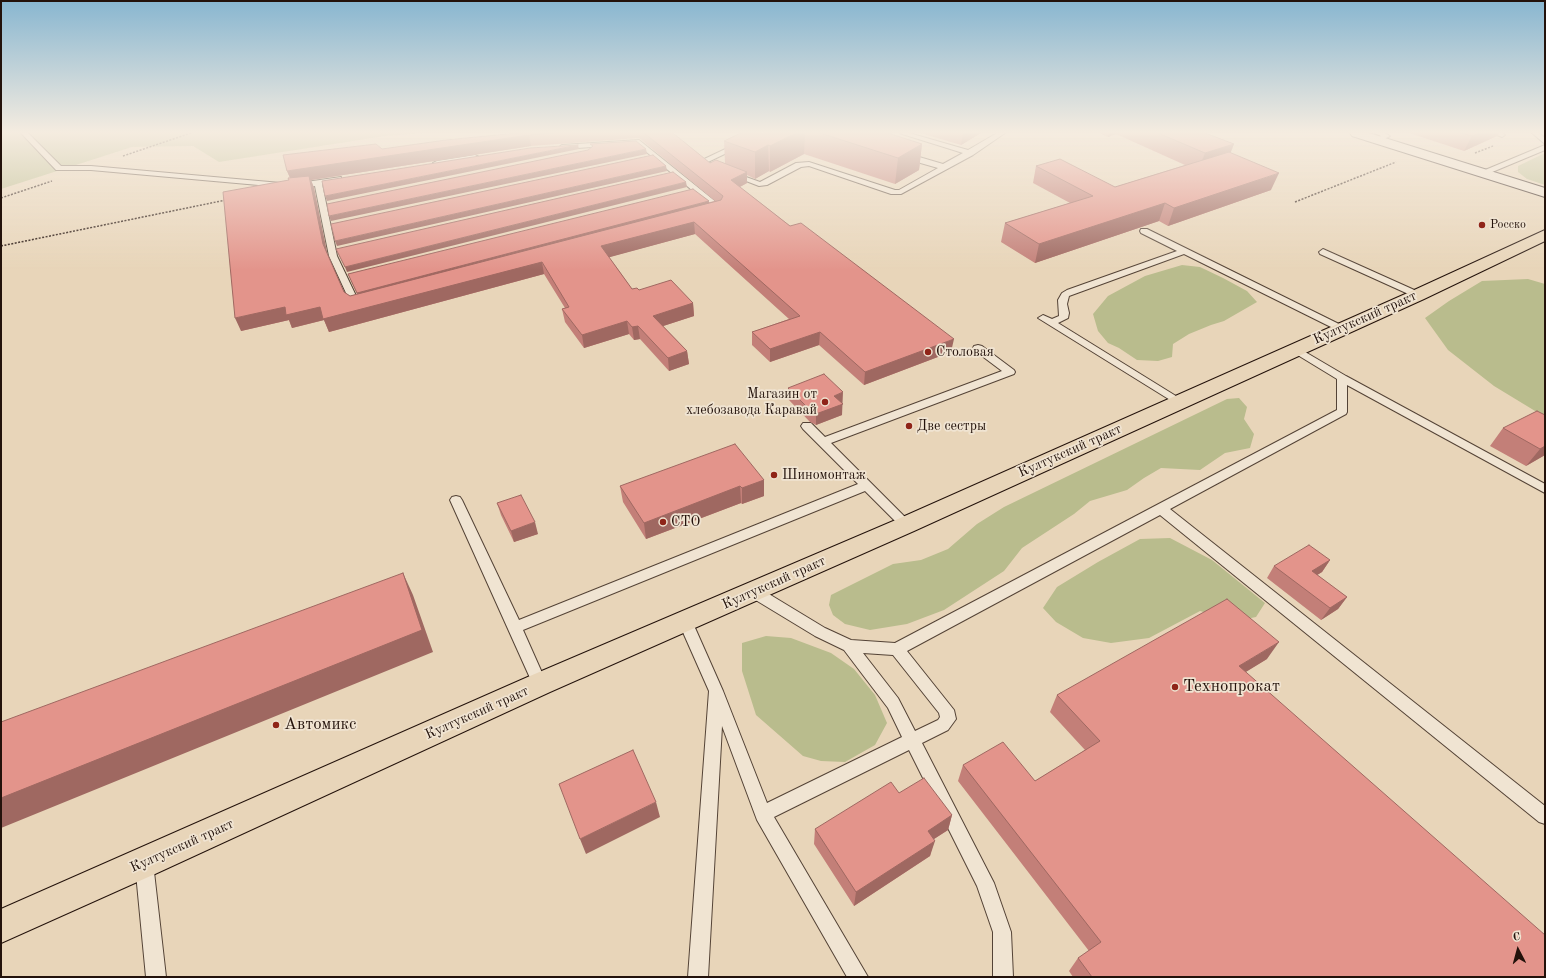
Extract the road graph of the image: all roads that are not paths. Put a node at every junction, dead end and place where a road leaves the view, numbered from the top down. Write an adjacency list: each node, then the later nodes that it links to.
1 (210, 179): 9 (lane)
2 (345, 179): 9 (lane)
3 (678, 179): 11 (lane)
4 (745, 179): 5 (lane)
5 (772, 179)
6 (854, 179): 7 (lane)
7 (924, 179)
8 (1500, 179): 10 (main road)
9 (318, 183): 17 (lane)
10 (1545, 193)
11 (702, 212)
12 (1144, 231): 14 (lane)
13 (1545, 236): 16 (main road, Култукский тракт)
14 (1184, 251): 18 (lane); 22 (lane)
15 (1323, 252): 16 (lane)
16 (1418, 295): 18 (main road, Култукский тракт)
17 (371, 300)
18 (1342, 329): 20 (main road, Култукский тракт)
19 (978, 348): 24 (lane)
20 (1295, 349): 21 (lane); 22 (main road, Култукский тракт)
21 (1342, 378): 26 (lane); 28 (lane)
22 (1179, 401): 29 (main road, Култукский тракт)
23 (807, 426): 24 (lane)
24 (823, 442): 25 (lane)
25 (866, 486): 29 (lane); 32 (lane)
26 (1545, 489)
27 (456, 500): 32 (lane)
28 (1161, 509): 34 (lane); 39 (lane)
29 (906, 525): 30 (main road, Култукский тракт)
30 (754, 592): 31 (main road, Култукский тракт); 33 (lane)
31 (685, 621): 35 (main road, Култукский тракт); 36 (lane)
32 (515, 627): 35 (lane)
33 (849, 646): 34 (lane); 37 (lane)
34 (897, 649): 37 (lane)
35 (540, 684): 40 (main road, Култукский тракт)
36 (716, 691): 38 (lane); 43 (lane)
37 (912, 740): 38 (lane); 45 (lane)
38 (763, 814): 44 (lane)
39 (1545, 816)
40 (144, 863): 41 (main road, Култукский тракт); 42 (lane)
41 (1, 926)
42 (156, 977)
43 (698, 977)
44 (858, 977)
45 (1003, 977)

